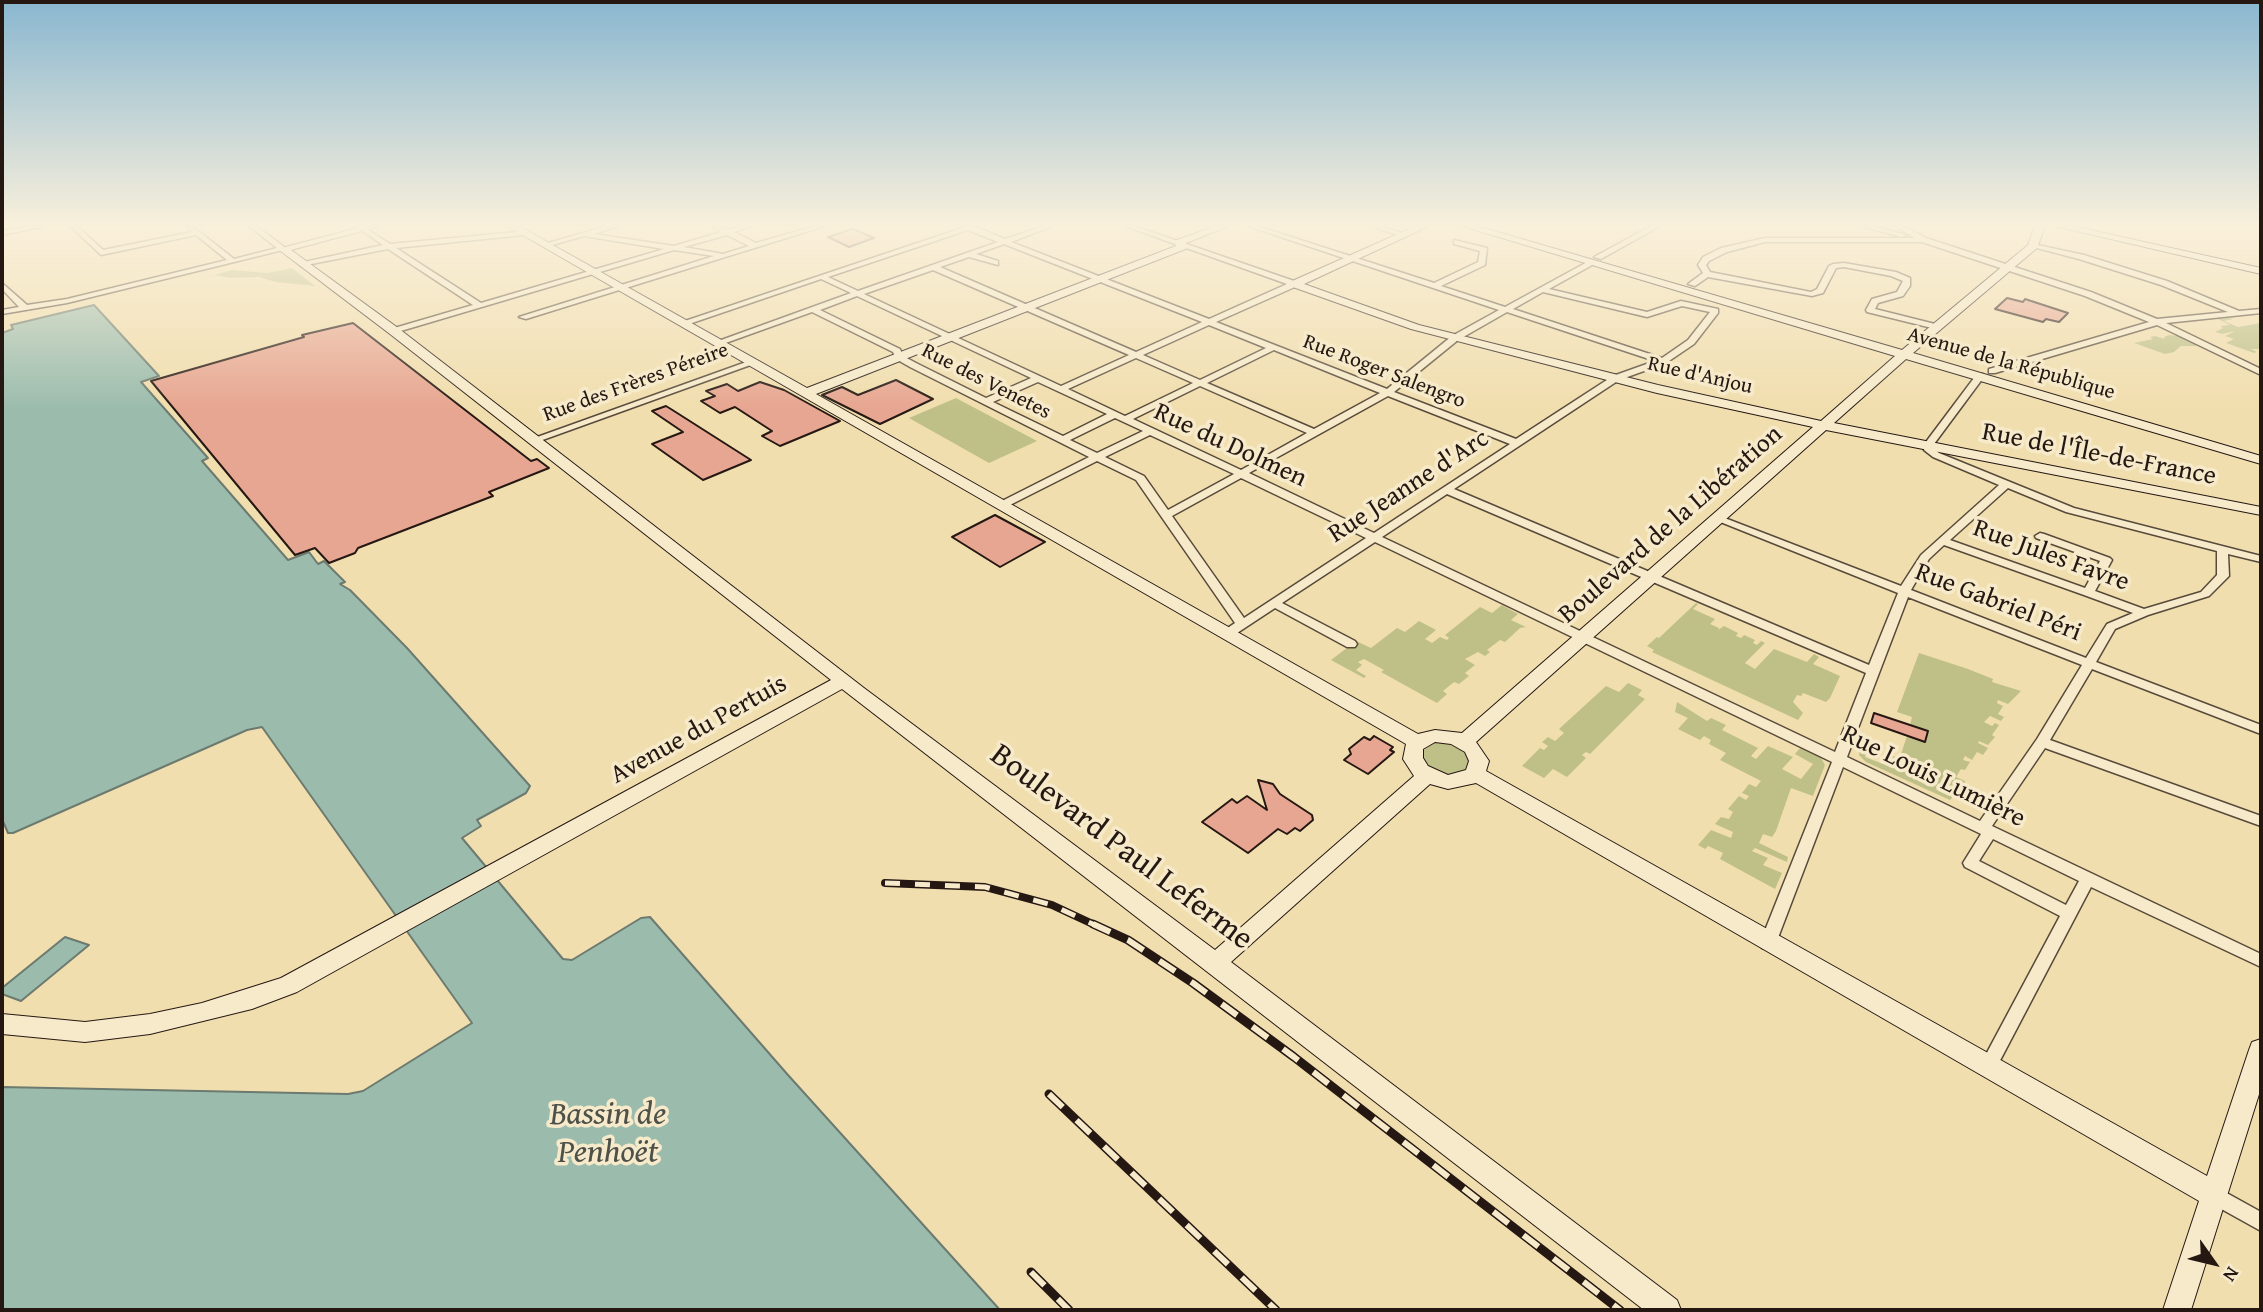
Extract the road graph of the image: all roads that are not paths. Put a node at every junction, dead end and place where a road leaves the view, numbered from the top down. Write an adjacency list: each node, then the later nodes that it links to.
1 (4, 287): 31 (street)
2 (126, 287): 31 (street)
3 (335, 287): 43 (street, Boulevard Paul Leferme)
4 (452, 287): 29 (street)
5 (540, 287): 29 (street)
6 (791, 287): 41 (street)
7 (814, 287): 28 (street)
8 (846, 287): 27 (street, Rue du Dolmen)
9 (875, 287): 27 (street)
10 (981, 287): 30 (street)
11 (1069, 287): 30 (street)
12 (1121, 287): 39 (street, Rue Roger Salengro)
13 (1287, 287): 39 (street)
14 (1303, 287): 45 (street, Rue d'Anjou)
15 (1439, 287): 32 (street)
16 (1544, 287): 26 (street)
17 (1687, 287): 50 (street, Avenue de la République)
18 (1702, 287): 50 (street, Avenue de la République)
19 (1773, 287): 20 (street)
20 (1822, 287)
21 (1904, 287): 42 (street)
22 (1982, 287): 42 (street, Boulevard de la Libération)
23 (2068, 287): 40 (street)
24 (2173, 287): 37 (street)
25 (620, 288): 38 (street); 41 (street)
26 (1541, 289): 32 (street); 34 (street)
27 (859, 293): 33 (street); 44 (street, Rue du Dolmen)
28 (792, 295)
29 (479, 305): 43 (street)
30 (1023, 305): 44 (street); 49 (street)
31 (24, 307): 36 (street)
32 (1505, 309): 45 (street); 51 (street)
33 (812, 310): 46 (street); 48 (street, Rue des Venetes)
34 (1715, 311): 51 (street)
35 (2261, 311): 37 (street)
36 (2, 312)
37 (2239, 313): 40 (street)
38 (523, 317)
39 (1209, 322): 47 (street, Rue Roger Salengro); 49 (street)
40 (2157, 322): 53 (street); 54 (street)
41 (682, 323): 46 (street)
42 (1936, 327): 50 (street, Boulevard de la Libération)
43 (394, 331): 67 (street, Boulevard Paul Leferme)
44 (948, 335): 48 (street); 55 (street, Rue du Dolmen)
45 (1455, 338): 56 (street, Rue d'Anjou); 60 (street)
46 (717, 343): 52 (street)
47 (1274, 347): 57 (street); 60 (street, Rue Roger Salengro)
48 (898, 354): 59 (street); 61 (street, Rue des Venetes)
49 (1138, 354): 57 (street); 58 (street)
50 (1905, 354): 54 (street, Avenue de la République); 64 (street, Boulevard de la Libération)
51 (1662, 360): 56 (street)
52 (752, 363): 59 (street); 67 (street, Rue des Frères Péreire)
53 (2261, 372)
54 (1986, 374): 70 (street); 71 (street, Avenue de la République); 73 (street, Avenue de la République)
55 (1040, 378): 58 (street, Rue du Dolmen); 61 (street)
56 (1616, 378): 64 (street, Rue d'Anjou); 69 (street, Rue Jeanne d'Arc)
57 (1202, 382): 63 (street); 66 (street)
58 (1061, 389): 62 (street, Rue du Dolmen)
59 (803, 391): 77 (street)
60 (1388, 392): 66 (street); 69 (street, Rue Roger Salengro)
61 (986, 401): 68 (street, Rue des Venetes)
62 (1115, 414): 63 (street, Rue du Dolmen); 68 (street)
63 (1126, 419): 65 (street, Rue du Dolmen)
64 (1824, 425): 70 (street, Rue d'Anjou); 80 (street, Boulevard de la Libération)
65 (1150, 431): 72 (street); 74 (street, Rue du Dolmen)
66 (1315, 433): 74 (street)
67 (534, 440): 97 (street, Boulevard Paul Leferme)
68 (1063, 440): 72 (street, Rue des Venetes)
69 (1517, 443): 76 (street, Rue Jeanne d'Arc)
70 (1928, 446): 75 (street, Rue d'Anjou); 78 (street, Rue de l'Île-de-France)
71 (2261, 449)
72 (1097, 457): 77 (street); 79 (street, Rue des Venetes)
73 (2261, 460)
74 (1242, 474): 79 (street); 82 (street, Rue du Dolmen)
75 (2005, 485): 83 (street); 84 (street, Rue d'Anjou)
76 (1446, 490): 82 (street, Rue Jeanne d'Arc); 86 (street)
77 (1002, 505): 92 (street)
78 (2261, 511)
79 (1165, 516): 91 (street, Rue des Venetes)
80 (1718, 519): 86 (street, Boulevard de la Libération); 87 (street, Rue Gabriel Péri)
81 (2039, 536): 88 (street)
82 (1373, 537): 89 (street, Rue Jeanne d'Arc); 93 (street, Rue du Dolmen)
83 (1943, 541): 87 (street); 88 (street, Rue Jules Favre)
84 (2222, 550): 85 (street, Rue d'Anjou); 90 (street)
85 (2261, 559)
86 (1651, 577): 93 (street, Boulevard de la Libération); 96 (street)
87 (1905, 592): 95 (street, Rue Gabriel Péri); 96 (street)
88 (2088, 593): 90 (street, Rue Jules Favre)
89 (1274, 603): 91 (street, Rue Jeanne d'Arc); 94 (street)
90 (2144, 613): 95 (street)
91 (1242, 624): 92 (street, Rue Jeanne d'Arc)
92 (1227, 634): 99 (street)
93 (1583, 637): 100 (street, Boulevard de la Libération); 102 (street, Rue Louis Lumière)
94 (1351, 645)
95 (2088, 663): 98 (street, Rue Gabriel Péri); 101 (street)
96 (1874, 672): 102 (street)
97 (843, 681): 111 (street, Boulevard Paul Leferme); 112 (street, Avenue du Pertuis)
98 (2261, 730)
99 (1418, 742): 100 (street); 104 (street)
100 (1464, 742): 103 (street)
101 (2042, 742): 105 (street); 106 (street)
102 (1840, 760): 106 (street, Rue Louis Lumière); 109 (street)
103 (1475, 774): 104 (street); 109 (street)
104 (1428, 775): 111 (street)
105 (2261, 821)
106 (1987, 830): 107 (street, Rue Louis Lumière); 108 (street)
107 (2088, 878): 108 (street); 110 (street, Rue Louis Lumière)
108 (2070, 913): 114 (street)
109 (1769, 943): 114 (street)
110 (2261, 961)
111 (1215, 963): 117 (street, Boulevard Paul Leferme)
112 (2, 1024)
113 (2261, 1050): 115 (street)
114 (1988, 1067): 115 (street)
115 (2214, 1195): 116 (street); 118 (street)
116 (2261, 1222)
117 (1667, 1310)
118 (2177, 1310)

